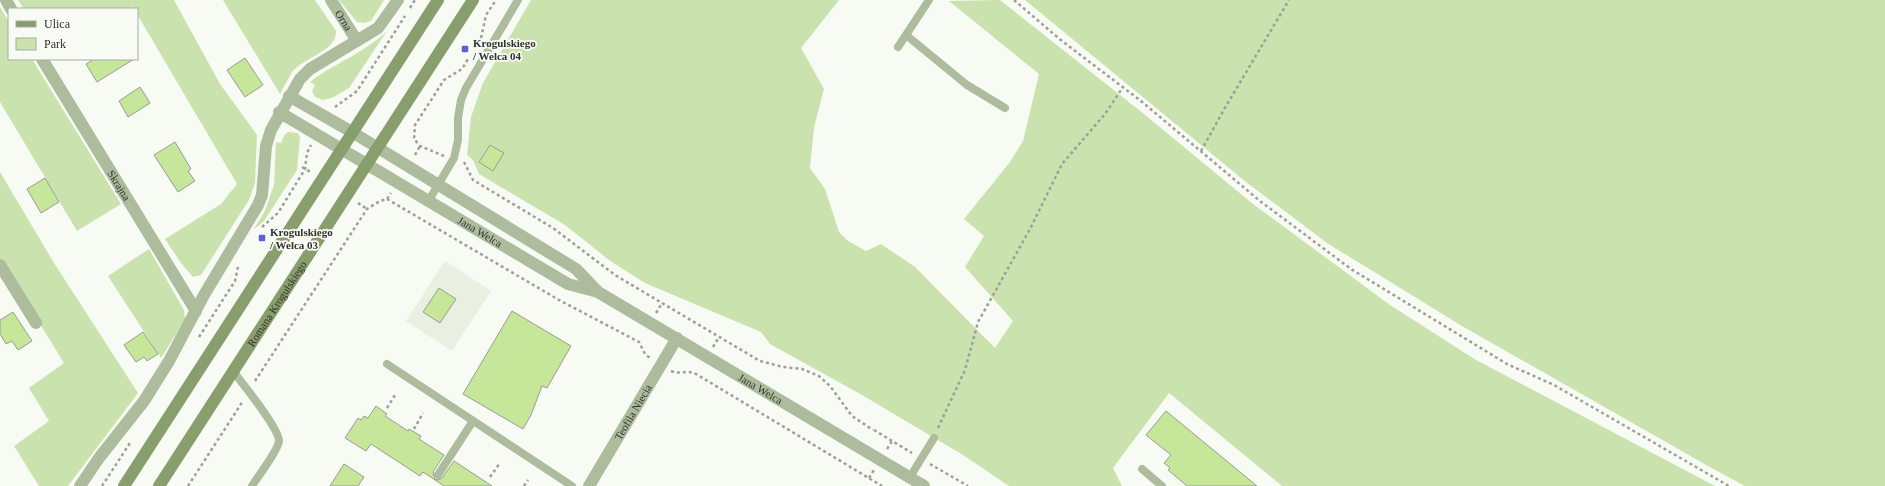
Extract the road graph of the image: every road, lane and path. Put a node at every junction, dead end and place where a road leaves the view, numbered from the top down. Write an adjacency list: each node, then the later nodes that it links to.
1 (331, 0): 13 (street, Orna)
2 (398, 0): 13 (street)
3 (415, 0): 21 (path)
4 (438, 0): 22 (main road)
5 (473, 0): 25 (main road, Romana Krogulskiego)
6 (496, 0): 12 (path)
7 (518, 0): 34 (lane)
8 (929, 0): 11 (lane)
9 (1014, 0): 17 (path)
10 (1290, 0): 27 (path)
11 (906, 35): 14 (lane); 19 (lane)
12 (481, 39)
13 (357, 41): 18 (street)
14 (898, 47)
15 (469, 57): 24 (path)
16 (43, 60): 45 (street, Skrajna)
17 (1124, 87): 27 (path); 64 (path)
18 (289, 96): 20 (street); 21 (street, Jana Welca)
19 (1004, 108)
20 (279, 112): 23 (street, Jana Welca); 45 (street)
21 (327, 118): 22 (street, Jana Welca)
22 (352, 132): 25 (street, Jana Welca); 26 (main road)
23 (317, 134): 26 (street, Jana Welca); 33 (path)
24 (420, 146): 28 (path); 29 (path)
25 (377, 148): 31 (main road, Romana Krogulskiego); 34 (street, Jana Welca)
26 (342, 149): 31 (street, Jana Welca); 76 (main road)
27 (1201, 151): 86 (path)
28 (446, 156)
29 (413, 157)
30 (462, 161): 44 (path)
31 (366, 164): 37 (street, Jana Welca); 55 (main road, Romana Krogulskiego)
32 (302, 167): 33 (path)
33 (305, 169): 40 (path)
34 (438, 185): 37 (lane); 43 (street, Jana Welca)
35 (394, 188): 36 (path)
36 (387, 199): 39 (path); 52 (path)
37 (429, 200): 43 (street, Jana Welca)
38 (355, 201): 39 (path)
39 (367, 209): 56 (path)
40 (256, 232)
41 (0, 265): 47 (street)
42 (238, 266): 50 (path)
43 (598, 292): 49 (street, Jana Welca)
44 (662, 303): 46 (path); 48 (path)
45 (196, 311): 74 (street)
46 (655, 314)
47 (36, 323)
48 (719, 337): 51 (path); 63 (path)
49 (677, 338): 72 (street, Jana Welca); 82 (street, Teofila Niecia)
50 (196, 340)
51 (712, 349)
52 (655, 362)
53 (387, 364): 61 (lane)
54 (668, 370): 83 (path)
55 (233, 371): 77 (main road, Romana Krogulskiego); 79 (lane)
56 (252, 386)
57 (395, 395): 59 (path)
58 (245, 397): 78 (path)
59 (387, 408)
60 (423, 413): 62 (path)
61 (473, 421): 70 (lane); 81 (lane)
62 (414, 429)
63 (873, 430)
64 (934, 438): 72 (lane)
65 (132, 440): 75 (path)
66 (892, 441): 67 (path)
67 (885, 452)
68 (500, 463): 71 (path)
69 (1142, 469): 85 (lane)
70 (438, 475)
71 (490, 477)
72 (910, 477): 84 (street, Jana Welca)
73 (528, 480): 80 (path)
74 (80, 486)
75 (102, 486)
76 (124, 486)
77 (159, 486)
78 (188, 486)
79 (252, 486)
80 (524, 486)
81 (572, 486)
82 (589, 486)
83 (882, 486)
84 (924, 486)
85 (1162, 486)
86 (1729, 486)

